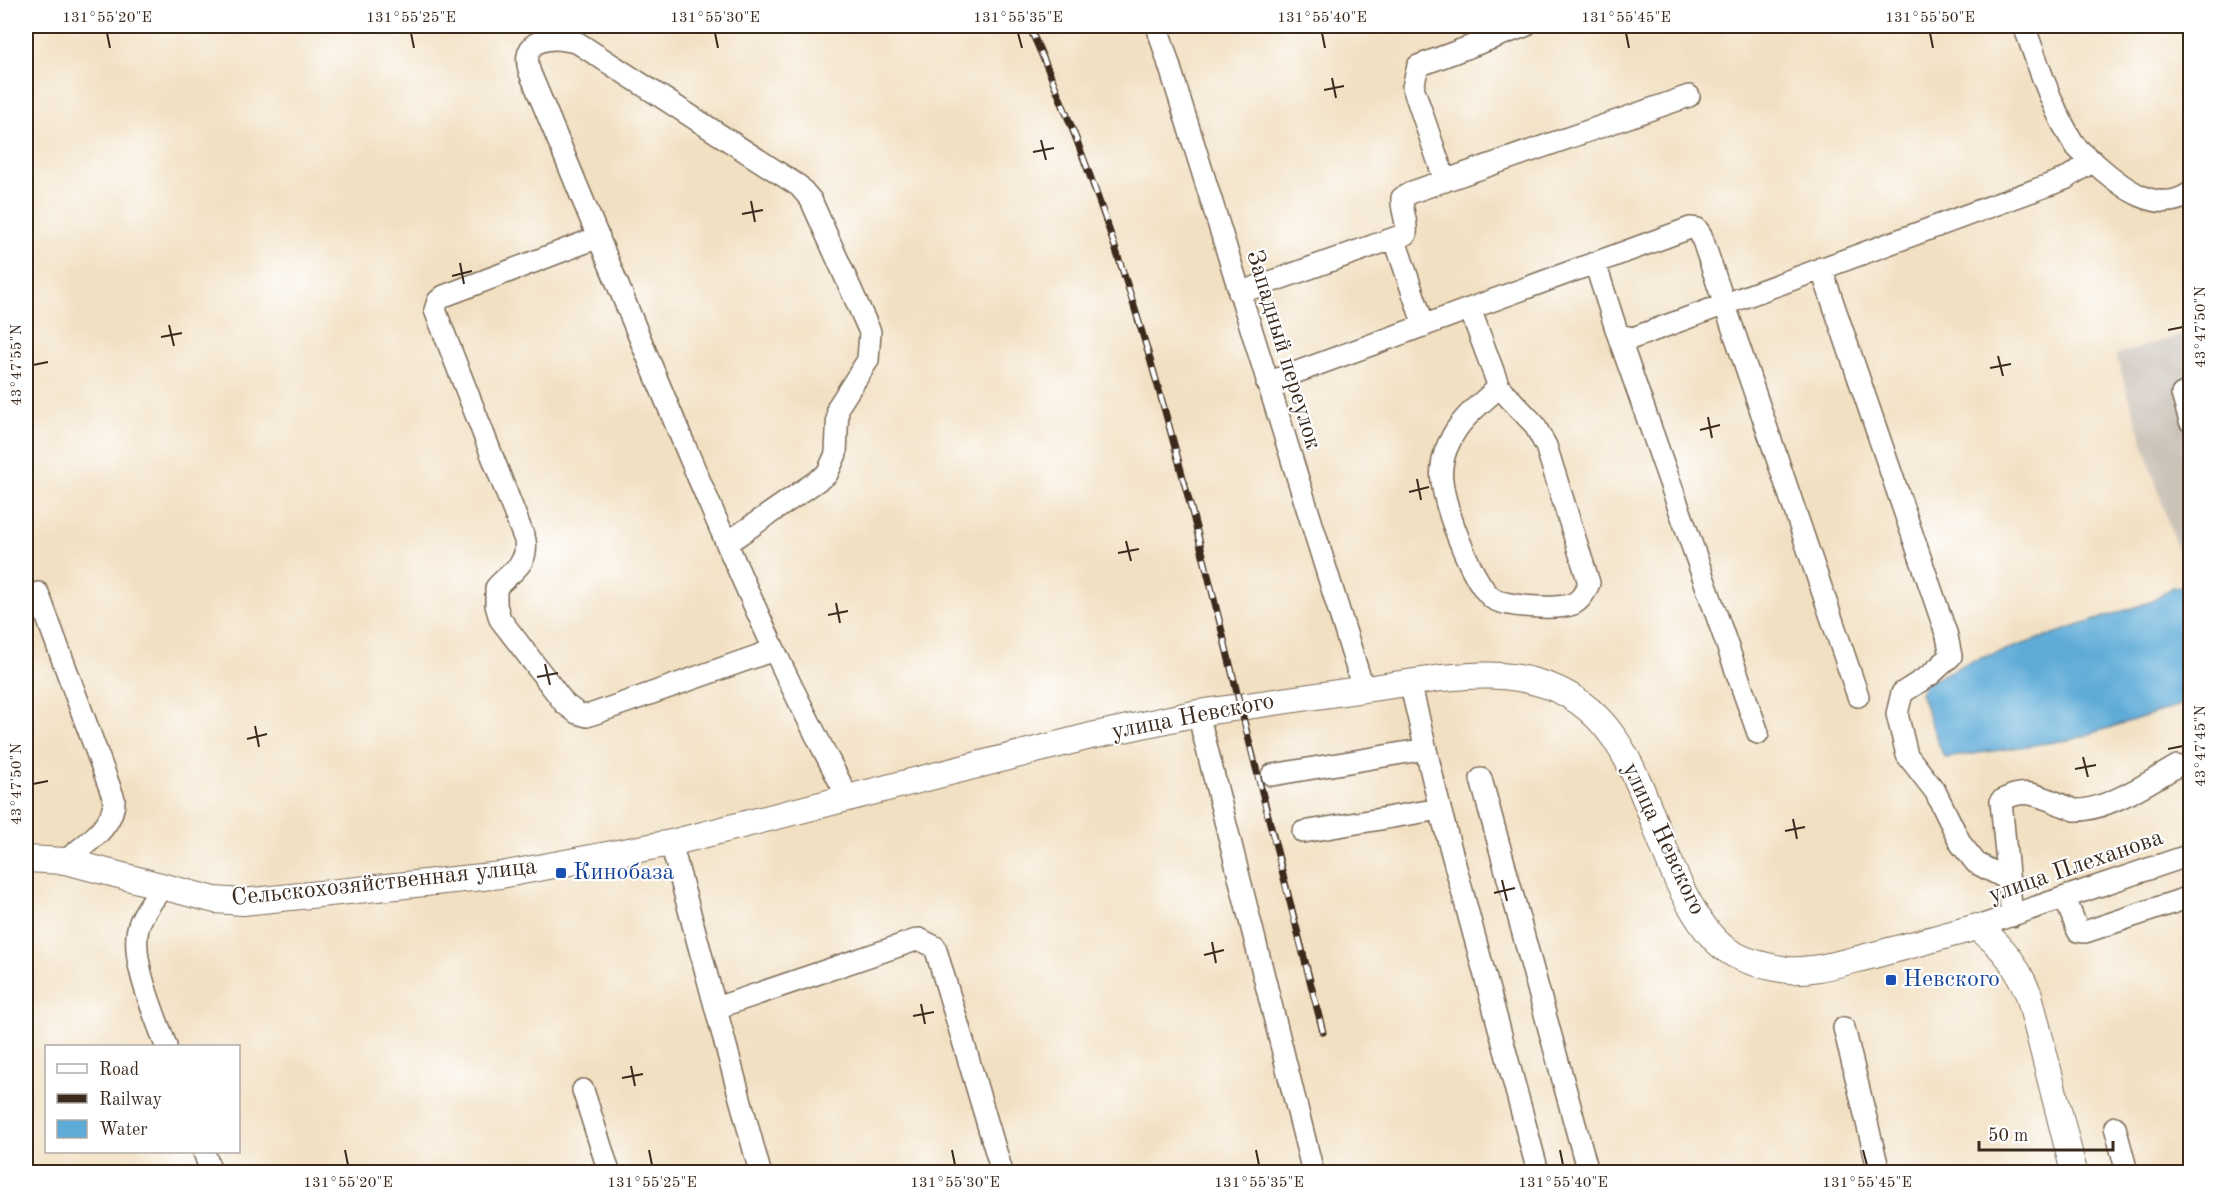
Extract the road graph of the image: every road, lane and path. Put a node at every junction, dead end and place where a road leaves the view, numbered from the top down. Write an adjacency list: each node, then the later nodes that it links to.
1 (1157, 26): 12 (street, Западный переулок)
2 (1525, 26): 6 (street)
3 (2024, 26): 5 (street)
4 (1689, 96): 6 (street)
5 (2093, 161): 7 (street); 11 (street)
6 (1445, 181): 9 (street)
7 (2190, 193)
8 (599, 237): 21 (street); 21 (street); 23 (street)
9 (1395, 240): 12 (street); 15 (street)
10 (1595, 263): 13 (street); 14 (street); 16 (street)
11 (1821, 268): 13 (street); 40 (street)
12 (1239, 293): 17 (street, Западный переулок)
13 (1725, 303): 16 (street); 26 (street)
14 (1470, 309): 15 (street); 18 (street)
15 (1424, 326): 17 (street)
16 (1618, 334): 28 (street)
17 (1267, 384): 25 (street, Западный переулок)
18 (1499, 387): 18 (street)
19 (2182, 393): 20 (street)
20 (2190, 421)
21 (727, 543): 23 (street)
22 (38, 593): 39 (street)
23 (774, 650): 33 (street)
24 (1410, 682): 25 (main road, улица Невского); 29 (street); 45 (main road, улица Невского)
25 (1363, 688): 27 (main road, улица Невского)
26 (1858, 696)
27 (1198, 713): 33 (main road, улица Невского); 56 (street)
28 (1758, 733)
29 (1426, 748): 31 (street); 34 (street)
30 (2177, 765): 40 (street)
31 (1272, 775)
32 (1481, 779): 58 (street)
33 (849, 800): 36 (main road, Сельскохозяйственная улица)
34 (1440, 809): 35 (street); 57 (street)
35 (1303, 832)
36 (671, 843): 41 (main road, Сельскохозяйственная улица); 46 (street)
37 (2190, 855): 43 (street, улица Плеханова)
38 (26, 859): 39 (main road, Сельскохозяйственная улица)
39 (65, 861): 41 (main road, Сельскохозяйственная улица)
40 (2009, 880): 44 (street)
41 (162, 887): 48 (street)
42 (2190, 897): 43 (street)
43 (2065, 898): 44 (street, улица Плеханова)
44 (2012, 916): 45 (street, улица Плеханова)
45 (1977, 927): 60 (main road)
46 (716, 1008): 54 (street); 55 (street)
47 (1844, 1028): 59 (street)
48 (165, 1045)
49 (583, 1090): 53 (street)
50 (2115, 1127): 61 (street)
51 (204, 1153): 52 (street)
52 (211, 1173)
53 (609, 1173)
54 (760, 1173)
55 (1002, 1173)
56 (1313, 1173)
57 (1538, 1173)
58 (1588, 1173)
59 (1879, 1173)
60 (2074, 1173)
61 (2127, 1173)

